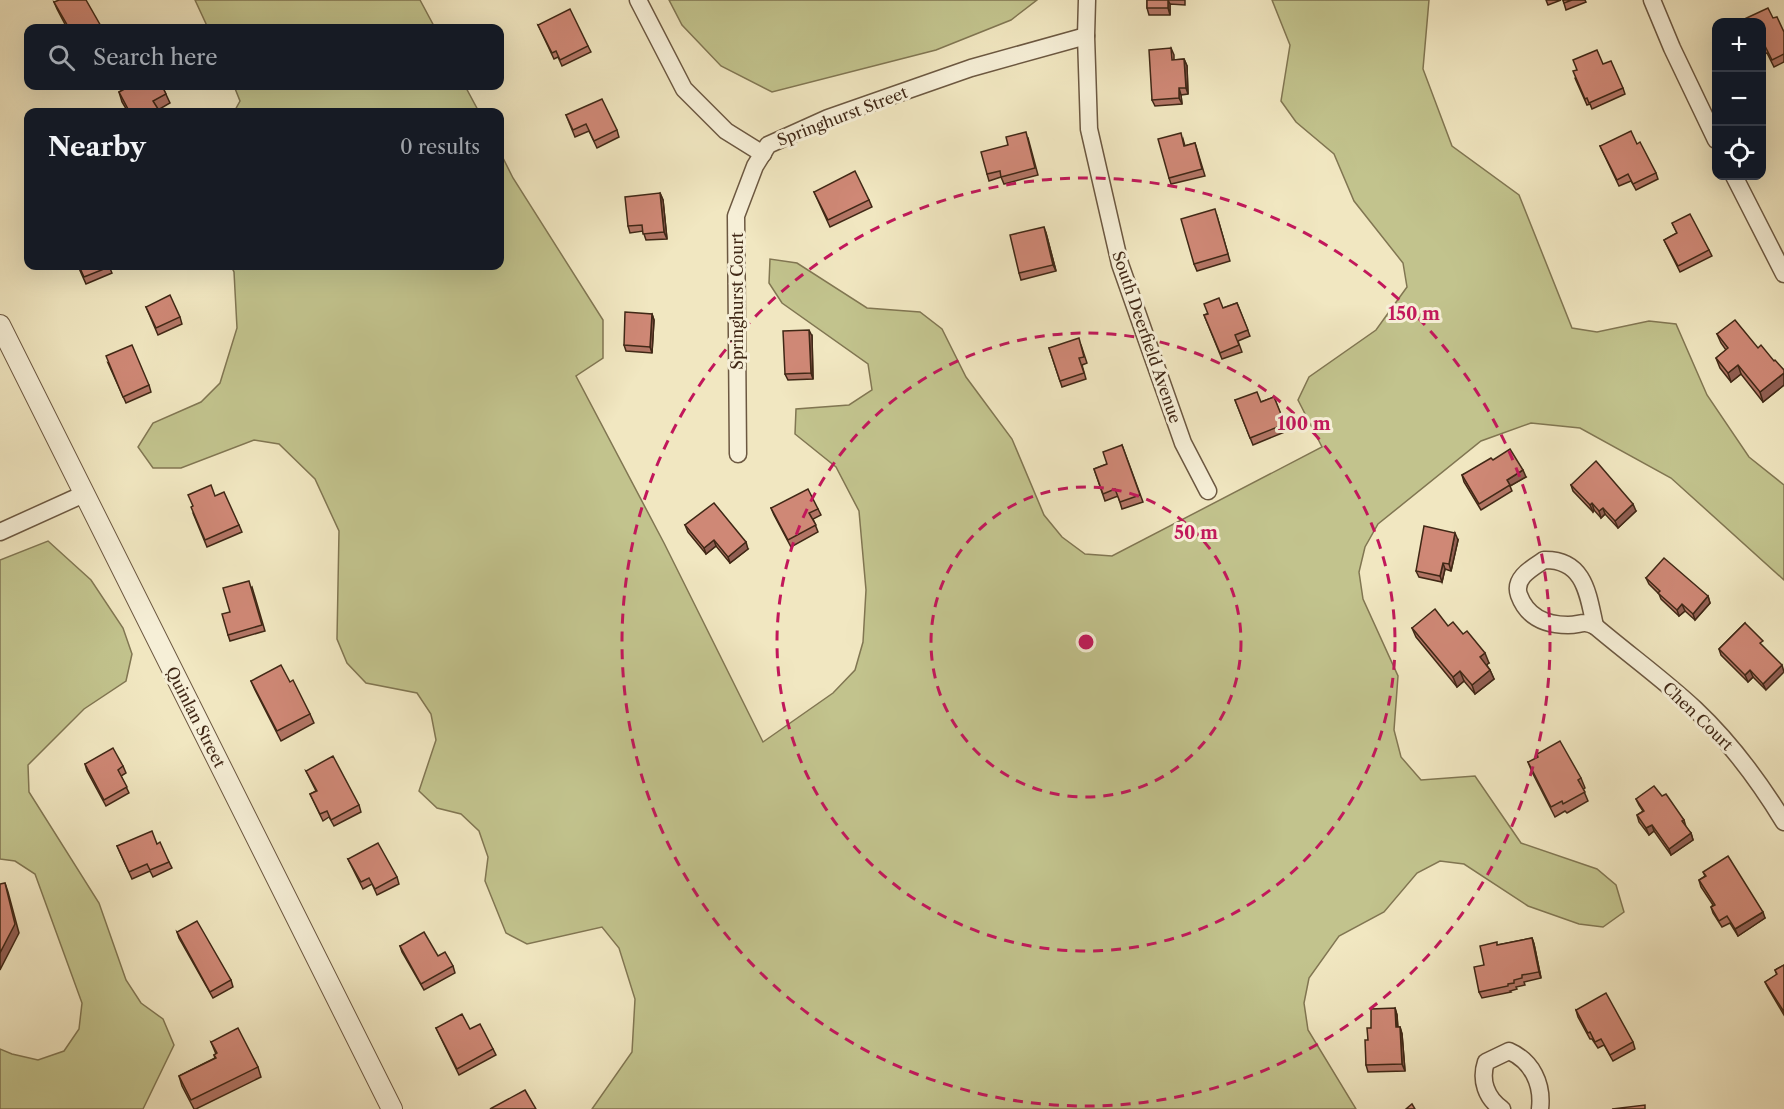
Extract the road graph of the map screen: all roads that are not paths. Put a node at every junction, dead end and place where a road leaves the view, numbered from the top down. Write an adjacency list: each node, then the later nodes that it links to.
1 (638, 0): 6 (street, Springhurst Street)
2 (1087, 0): 4 (street, South Deerfield Avenue)
3 (1652, 0): 5 (street)
4 (1086, 36): 6 (street, Springhurst Street); 11 (street, South Deerfield Avenue)
5 (1712, 132)
6 (763, 154): 10 (street, Springhurst Court)
7 (1736, 180): 8 (street)
8 (1784, 274)
9 (0, 325): 12 (street, Quinlan Street)
10 (738, 454)
11 (1208, 490)
12 (84, 494): 13 (street); 16 (street, Quinlan Street)
13 (0, 532)
14 (1595, 626): 14 (street); 15 (street, Chen Court)
15 (1784, 822)
16 (392, 1109)
17 (1502, 1109): 18 (street)
18 (1540, 1109)

